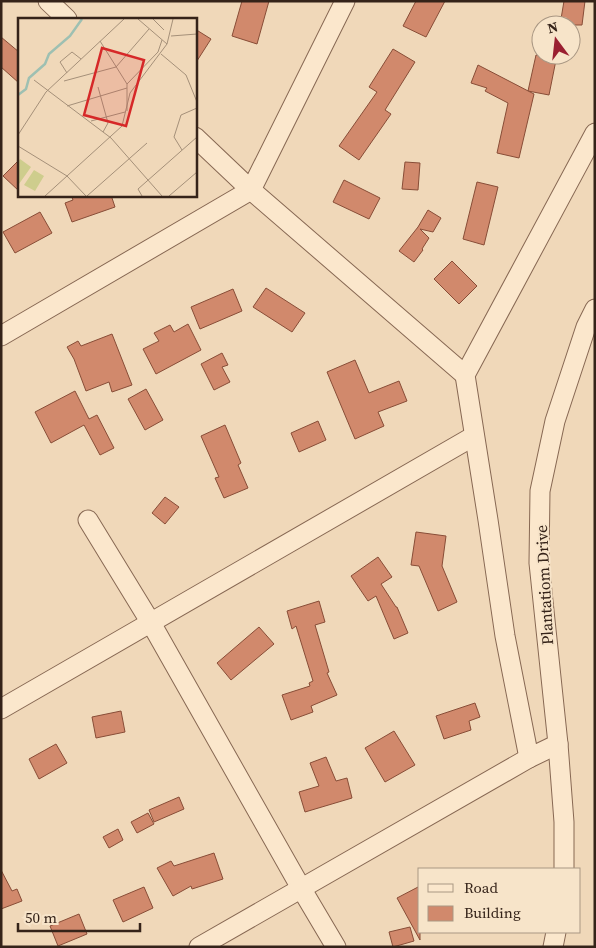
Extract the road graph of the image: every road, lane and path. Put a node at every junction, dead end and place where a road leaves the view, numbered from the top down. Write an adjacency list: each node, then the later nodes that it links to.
1 (48, 1): 3 (street)
2 (344, 1): 6 (street)
3 (66, 18)
4 (595, 133): 9 (street)
5 (196, 139): 6 (street)
6 (251, 190): 8 (street); 9 (street)
7 (595, 309): 14 (street, Plantatiom Drive)
8 (1, 336)
9 (465, 376): 10 (street)
10 (474, 436): 12 (street); 15 (street)
11 (88, 520): 12 (street)
12 (151, 623): 13 (street); 17 (street)
13 (1, 709)
14 (558, 744): 15 (street); 16 (street, Plantatiom Drive)
15 (529, 758): 17 (street)
16 (564, 868)
17 (302, 888): 19 (street); 20 (street)
18 (556, 933): 21 (street)
19 (199, 947)
20 (336, 947)
21 (553, 947)

